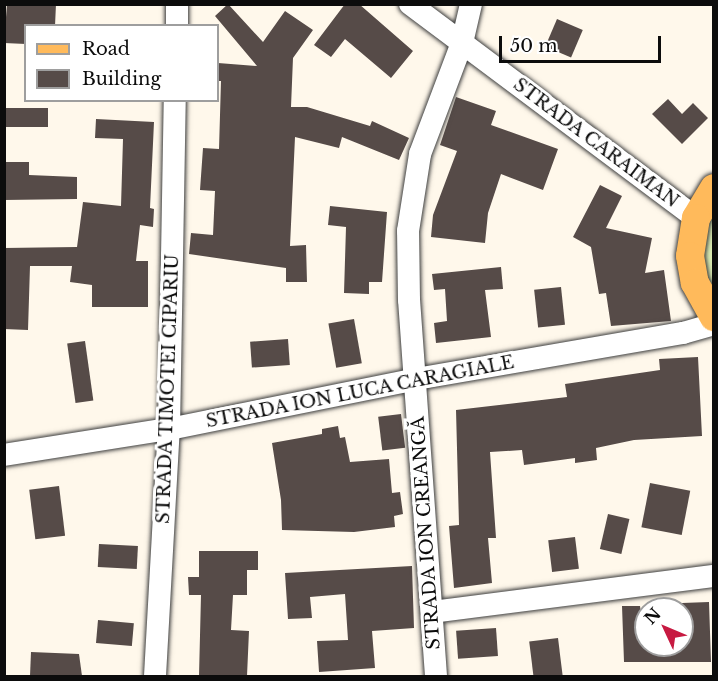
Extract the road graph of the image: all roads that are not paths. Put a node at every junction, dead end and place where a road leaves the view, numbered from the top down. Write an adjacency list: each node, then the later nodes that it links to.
1 (177, 4): 4 (street)
2 (410, 4): 5 (street, STRADA CARAIMAN)
3 (471, 4): 5 (street, STRADA ION CREANGĂ)
4 (177, 24)
5 (462, 43): 8 (street, STRADA CARAIMAN); 11 (street, STRADA ION CREANGĂ)
6 (175, 102): 12 (street, STRADA TIMOTEI CIPARIU)
7 (714, 188): 8 (main road, STRADA CARAIMAN)
8 (696, 218): 9 (main road, STRADA CARAIMAN)
9 (714, 317)
10 (714, 324): 11 (street, STRADA ION LUCA CARAGIALE)
11 (417, 379): 12 (street, STRADA ION LUCA CARAGIALE); 15 (street, STRADA ION CREANGĂ)
12 (169, 429): 13 (street, STRADA ION LUCA CARAGIALE); 16 (street, STRADA TIMOTEI CIPARIU)
13 (4, 455)
14 (714, 576): 15 (street)
15 (432, 612): 17 (street, STRADA ION CREANGĂ)
16 (155, 676)
17 (436, 676)

